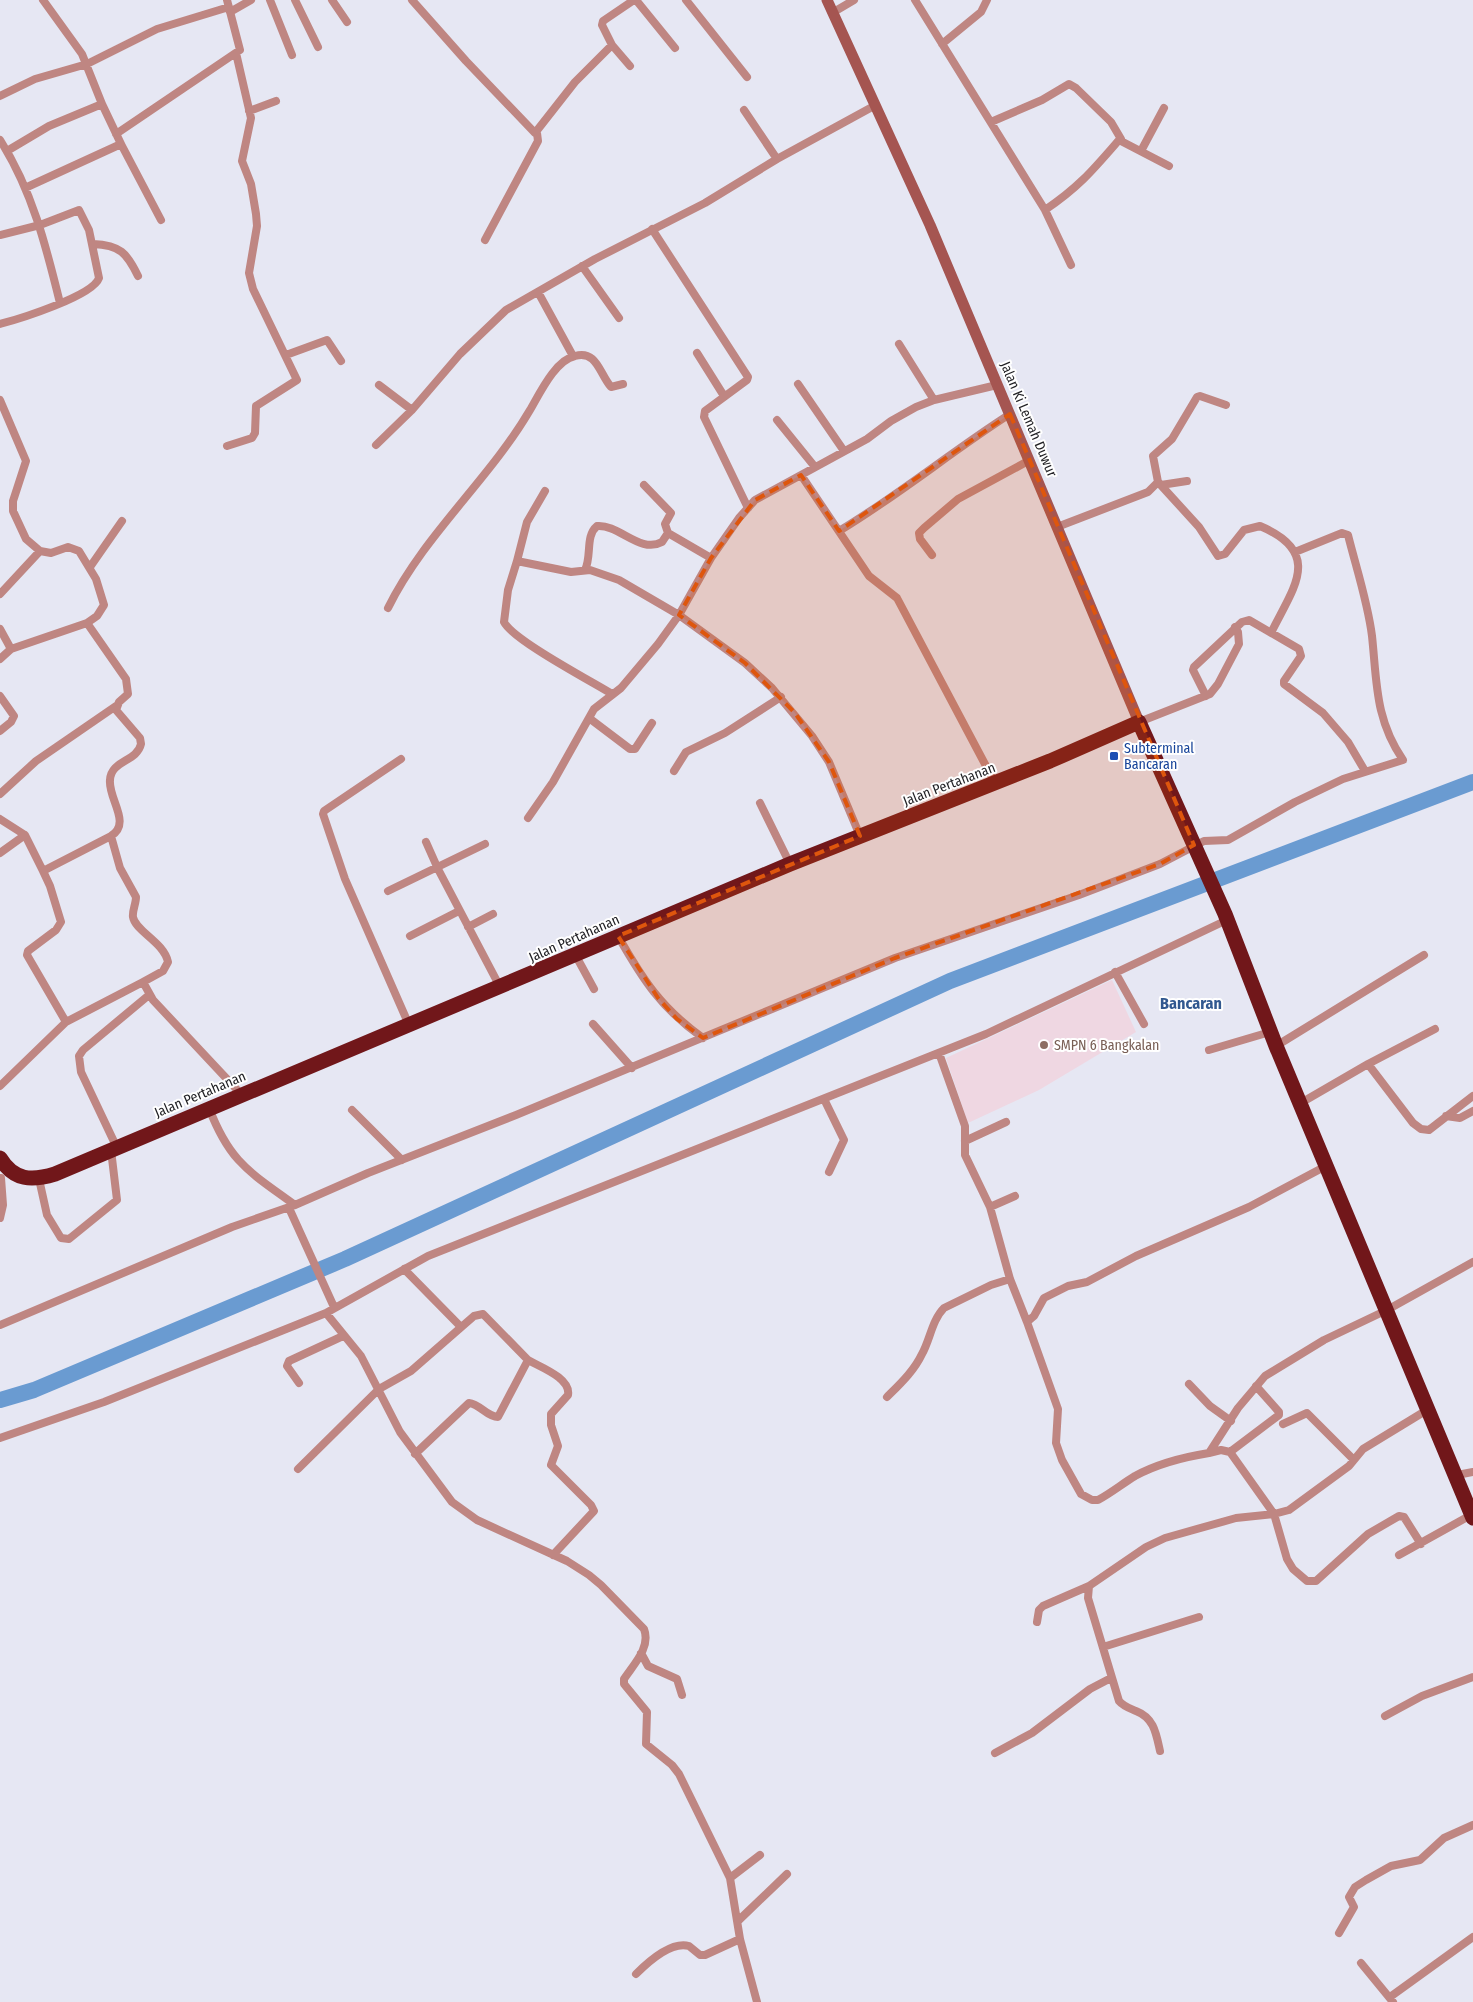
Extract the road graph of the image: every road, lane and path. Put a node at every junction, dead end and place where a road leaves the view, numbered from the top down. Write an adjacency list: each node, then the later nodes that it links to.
1 (43, 0): 22 (street)
2 (251, 0): 13 (street)
3 (270, 0): 21 (street)
4 (295, 0): 18 (street)
5 (332, 0): 15 (street)
6 (412, 0): 33 (street)
7 (635, 0): 17 (street); 19 (street)
8 (686, 0): 24 (street)
9 (827, 0): 14 (main road, Jalan Ki Lemah Duwur)
10 (854, 0): 14 (street)
11 (915, 0): 16 (street)
12 (987, 0): 16 (street)
13 (228, 6): 20 (street); 22 (street)
14 (832, 13): 28 (main road, Jalan Ki Lemah Duwur)
15 (347, 22)
16 (942, 44): 32 (street)
17 (612, 45): 23 (street); 33 (street)
18 (318, 47)
19 (675, 48)
20 (236, 53): 31 (street); 34 (street)
21 (292, 55)
22 (87, 64): 25 (street); 27 (street)
23 (630, 66)
24 (747, 77)
25 (0, 96)
26 (276, 101): 31 (street)
27 (102, 104): 34 (street); 38 (street)
28 (874, 106): 40 (street); 65 (main road, Jalan Ki Lemah Duwur)
29 (1164, 108): 39 (street)
30 (744, 110): 40 (street)
31 (249, 111): 59 (street)
32 (991, 122): 35 (street); 43 (street)
33 (536, 133): 48 (street)
34 (116, 134): 37 (street)
35 (1121, 139): 39 (street); 43 (street)
36 (0, 140): 38 (street)
37 (121, 144): 42 (street); 44 (street)
38 (7, 151): 42 (street)
39 (1142, 151): 41 (street)
40 (777, 159): 46 (street)
41 (1169, 166)
42 (25, 188): 45 (street)
43 (1044, 210): 50 (street)
44 (161, 220)
45 (40, 225): 47 (street); 49 (street); 54 (street)
46 (652, 229): 51 (street); 66 (street)
47 (0, 235)
48 (485, 240)
49 (93, 244): 52 (street); 54 (street)
50 (1071, 265)
51 (582, 266): 53 (street); 55 (street)
52 (138, 276)
53 (538, 292): 60 (street); 70 (street)
54 (60, 303): 56 (street)
55 (619, 318)
56 (0, 324)
57 (899, 344): 68 (street)
58 (697, 354): 66 (street)
59 (286, 356): 61 (street); 74 (street)
60 (573, 356): 63 (street); 96 (street)
61 (341, 361)
62 (379, 384): 70 (street)
63 (623, 384)
64 (798, 384): 75 (street)
65 (997, 385): 68 (street); 71 (main road, Jalan Ki Lemah Duwur)
66 (724, 396): 83 (street)
67 (0, 400): 88 (street)
68 (934, 400): 75 (street)
69 (1226, 405): 80 (street)
70 (412, 410): 73 (street)
71 (1010, 414): 76 (main road, Jalan Ki Lemah Duwur); 86 (street)
72 (778, 420): 77 (street)
73 (376, 445)
74 (227, 446)
75 (844, 451): 77 (street)
76 (1030, 460): 85 (main road, Jalan Ki Lemah Duwur); 90 (street)
77 (815, 467): 78 (street)
78 (801, 475): 83 (street); 86 (street)
79 (1187, 481): 80 (street)
80 (1160, 484): 85 (street); 89 (street)
81 (644, 485): 87 (street)
82 (545, 491): 92 (street)
83 (748, 508): 91 (street)
84 (122, 521): 93 (street)
85 (1057, 527): 110 (main road, Jalan Ki Lemah Duwur)
86 (839, 531): 116 (street)
87 (668, 533): 91 (street); 94 (street)
88 (40, 551): 93 (street); 95 (street)
89 (1295, 552): 101 (street); 115 (street)
90 (932, 555)
91 (711, 558): 97 (street)
92 (517, 560): 94 (street); 104 (street)
93 (90, 567): 98 (street)
94 (585, 570): 97 (street)
95 (0, 594)
96 (388, 608)
97 (679, 615): 104 (street); 107 (street)
98 (88, 623): 102 (street); 108 (street)
99 (1235, 627): 101 (street); 106 (street); 106 (street)
100 (0, 629): 102 (street)
101 (1271, 633): 115 (street)
102 (12, 649): 103 (street)
103 (0, 659)
104 (612, 694): 109 (street)
105 (0, 696): 112 (street)
106 (1206, 696): 110 (street)
107 (781, 698): 114 (street); 123 (street)
108 (116, 706): 117 (street); 122 (street)
109 (589, 718): 111 (street); 119 (street)
110 (1139, 722): 116 (highway, Jalan Pertahanan); 126 (highway, Jalan Ki Lemah Duwur)
111 (652, 723)
112 (0, 731)
113 (401, 759): 148 (street)
114 (674, 771)
115 (1365, 771): 126 (street)
116 (995, 783): 123 (highway, Jalan Pertahanan)
117 (0, 794)
118 (760, 803): 128 (street)
119 (528, 818)
120 (0, 819): 121 (street)
121 (26, 835): 127 (street); 130 (street)
122 (111, 836): 130 (street); 141 (street)
123 (860, 836): 128 (highway, Jalan Pertahanan)
124 (426, 842): 129 (street)
125 (485, 844): 129 (street)
126 (1196, 849): 134 (highway, Jalan Ki Lemah Duwur); 151 (street)
127 (0, 853)
128 (790, 864): 137 (highway, Jalan Pertahanan)
129 (438, 869): 131 (street); 132 (street)
130 (43, 871): 145 (street)
131 (388, 892)
132 (459, 911): 135 (street); 136 (street)
133 (493, 914): 135 (street)
134 (1226, 917): 140 (street); 150 (highway, Jalan Ki Lemah Duwur)
135 (468, 927): 142 (street)
136 (410, 936)
137 (618, 936): 139 (highway, Jalan Pertahanan); 151 (street)
138 (1424, 955): 152 (street)
139 (576, 956): 142 (highway, Jalan Pertahanan); 143 (street)
140 (1115, 972): 147 (street); 154 (street)
141 (143, 982): 144 (street); 145 (street)
142 (500, 987): 148 (highway, Jalan Pertahanan)
143 (594, 989)
144 (149, 994): 158 (street); 168 (street)
145 (66, 1022): 157 (street)
146 (593, 1024): 156 (street)
147 (1144, 1024)
148 (409, 1025): 158 (highway, Jalan Pertahanan)
149 (1435, 1029): 155 (street)
150 (1270, 1032): 152 (highway, Jalan Ki Lemah Duwur); 153 (street)
151 (703, 1038): 156 (street)
152 (1276, 1046): 161 (highway, Jalan Ki Lemah Duwur)
153 (1209, 1050)
154 (939, 1053): 160 (street); 167 (street)
155 (1368, 1064): 161 (street); 165 (street)
156 (632, 1068): 170 (street)
157 (0, 1086)
158 (241, 1094): 162 (highway, Jalan Pertahanan)
159 (1473, 1096): 165 (street)
160 (824, 1099): 172 (street); 180 (street)
161 (1299, 1104): 171 (highway, Jalan Ki Lemah Duwur)
162 (209, 1108): 168 (highway, Jalan Pertahanan); 176 (street)
163 (352, 1110): 170 (street)
164 (1473, 1111): 165 (street)
165 (1446, 1116)
166 (1006, 1122): 167 (street)
167 (965, 1141): 177 (street)
168 (114, 1149): 174 (highway, Jalan Pertahanan); 174 (street)
169 (0, 1158): 173 (highway)
170 (402, 1160): 176 (street)
171 (1326, 1166): 183 (highway, Jalan Ki Lemah Duwur); 185 (street)
172 (829, 1172)
173 (8, 1176): 174 (highway, Jalan Pertahanan); 178 (street)
174 (39, 1179)
175 (1015, 1196): 177 (street)
176 (292, 1207): 182 (street); 186 (street)
177 (990, 1207): 181 (street)
178 (0, 1218)
179 (1473, 1262): 183 (street)
180 (404, 1269): 182 (street); 187 (street)
181 (1010, 1279): 185 (street); 194 (street)
182 (334, 1307): 184 (street)
183 (1387, 1310): 192 (street); 195 (highway, Jalan Ki Lemah Duwur)
184 (326, 1313): 188 (street); 198 (street)
185 (1027, 1322): 200 (street)
186 (0, 1325)
187 (461, 1327): 189 (street); 193 (street)
188 (343, 1336): 190 (street); 193 (street)
189 (528, 1360): 201 (street); 209 (street)
190 (299, 1383)
191 (1190, 1384): 196 (street)
192 (1256, 1386): 196 (street); 199 (street)
193 (379, 1389): 201 (street); 203 (street)
194 (887, 1397)
195 (1427, 1410): 202 (street); 205 (highway, Jalan Ki Lemah Duwur)
196 (1231, 1421): 200 (street)
197 (1283, 1424): 202 (street)
198 (0, 1438)
199 (1230, 1452): 200 (street); 206 (street)
200 (1209, 1453)
201 (415, 1454): 209 (street)
202 (1354, 1460): 206 (street)
203 (298, 1469)
204 (1473, 1472): 205 (street)
205 (1457, 1476): 207 (highway, Jalan Ki Lemah Duwur)
206 (1274, 1514): 208 (street); 211 (street)
207 (1472, 1517): 208 (street)
208 (1421, 1544): 210 (street)
209 (553, 1555): 215 (street)
210 (1399, 1555)
211 (1089, 1586): 213 (street); 214 (street)
212 (1199, 1617): 214 (street)
213 (1037, 1622)
214 (1103, 1647): 217 (street)
215 (641, 1653): 218 (street); 225 (street)
216 (1473, 1677): 219 (street)
217 (1112, 1678): 220 (street); 221 (street)
218 (682, 1695)
219 (1385, 1716)
220 (1160, 1751)
221 (995, 1752)
222 (1473, 1826): 227 (street)
223 (760, 1855): 225 (street)
224 (787, 1874): 226 (street)
225 (730, 1878): 226 (street)
226 (738, 1920): 229 (street)
227 (1339, 1933)
228 (1473, 1937): 232 (street)
229 (740, 1939): 231 (street); 233 (street)
230 (1361, 1963): 232 (street)
231 (636, 1974)
232 (1392, 2000)
233 (757, 2002)

